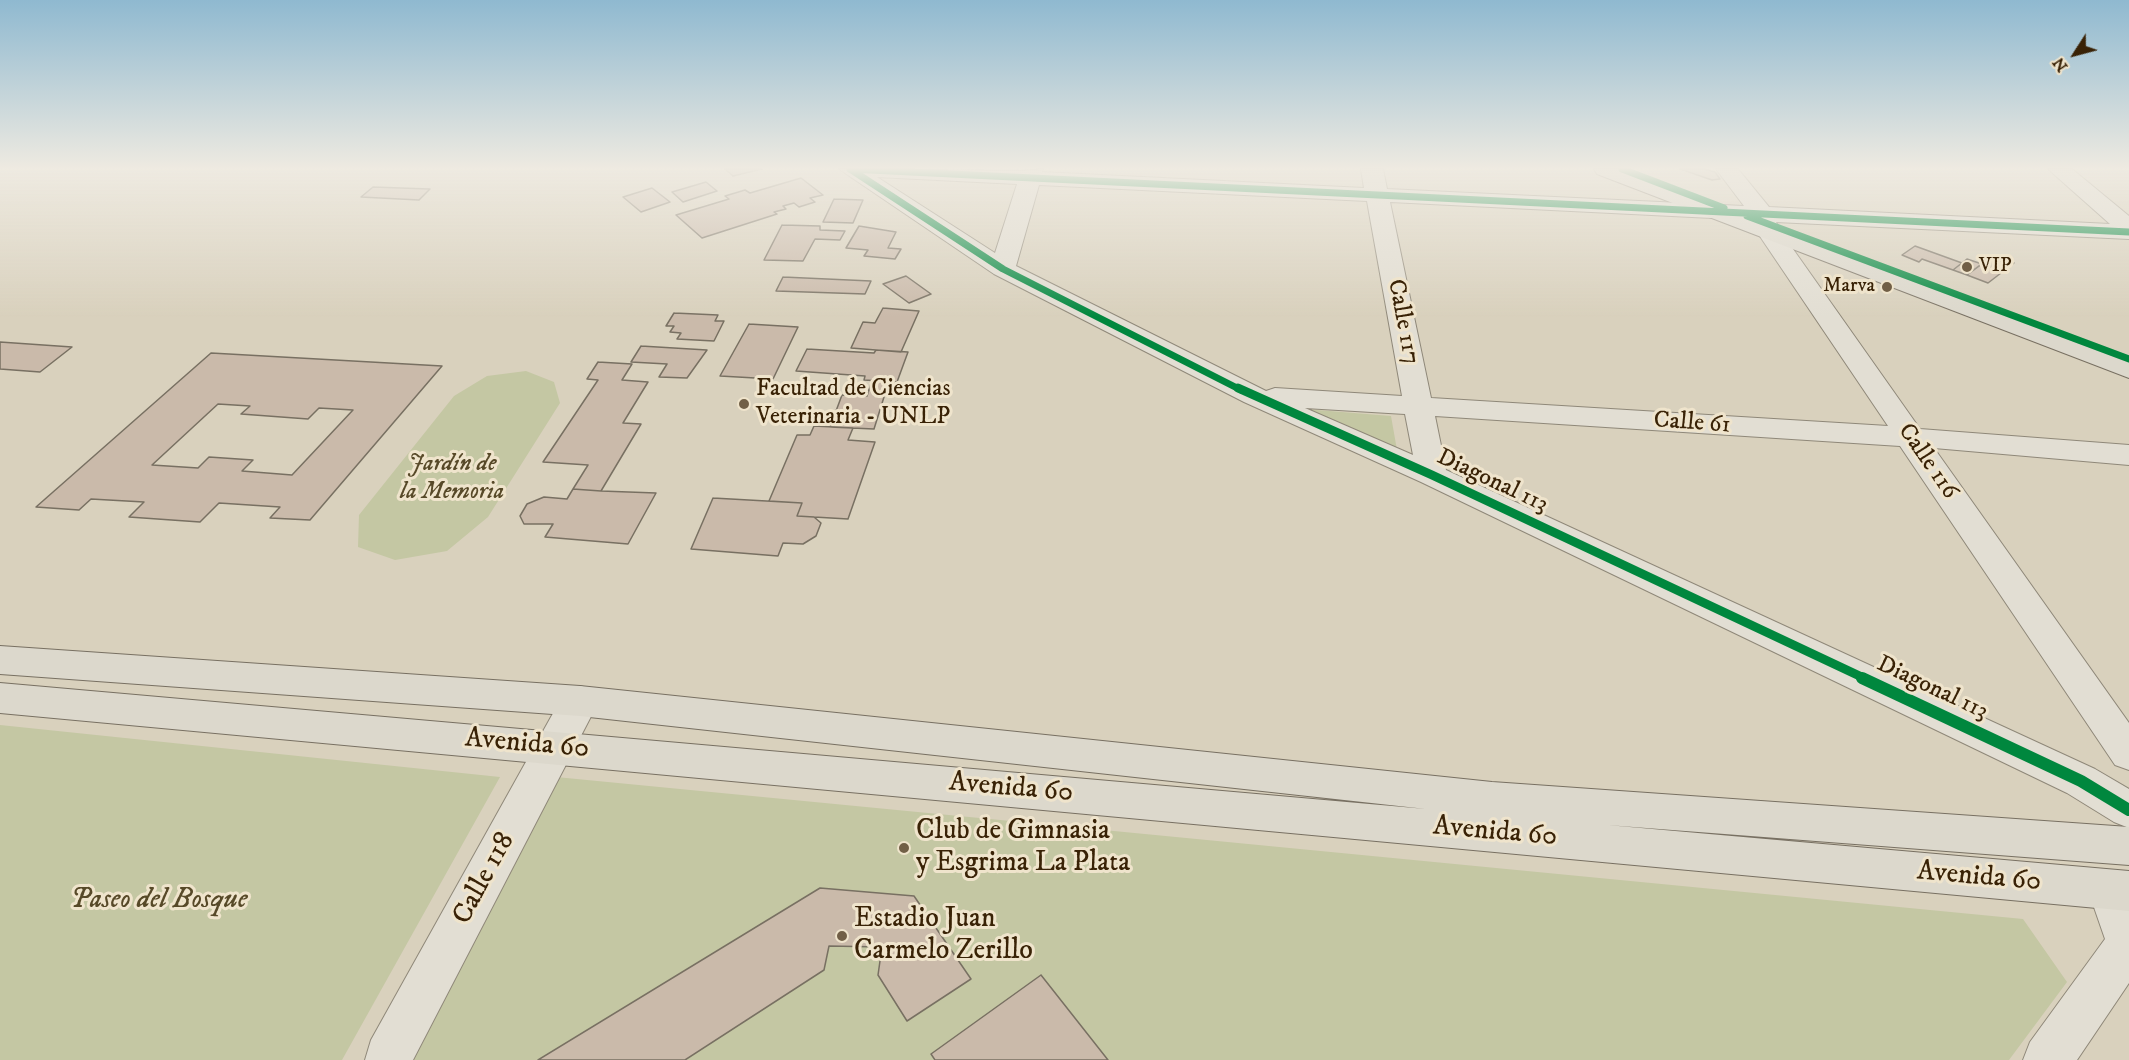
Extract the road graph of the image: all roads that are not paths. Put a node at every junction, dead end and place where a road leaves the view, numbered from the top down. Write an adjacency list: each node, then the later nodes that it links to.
1 (926, 218): 10 (street, Diagonal 113)
2 (1018, 218): 10 (street)
3 (1382, 218): 14 (street, Calle 117)
4 (1748, 218): 8 (main road)
5 (1757, 218): 8 (main road)
6 (1762, 218): 8 (street, Calle 116)
7 (2116, 218): 9 (street)
8 (1765, 222): 9 (street); 11 (main road); 12 (main road); 15 (street, Calle 116)
9 (2129, 230)
10 (1003, 269): 13 (street, Diagonal 113)
11 (2129, 350)
12 (2129, 370)
13 (1254, 396): 14 (street, Calle 61); 17 (street, Diagonal 113)
14 (1419, 406): 15 (street, Calle 61); 17 (street, Calle 117)
15 (1910, 437): 16 (street, Calle 61); 22 (street, Calle 116)
16 (2129, 455)
17 (1432, 475): 23 (street, Diagonal 113)
18 (0, 660): 20 (main road, Avenida 60)
19 (0, 699): 21 (main road, Avenida 60)
20 (580, 701): 21 (street, Calle 118); 24 (main road, Avenida 60)
21 (556, 747): 25 (main road, Avenida 60); 27 (street, Calle 118)
22 (2129, 754)
23 (2129, 810)
24 (2129, 846)
25 (2120, 890): 26 (street)
26 (2129, 943): 28 (street)
27 (388, 1057)
28 (2048, 1060)

